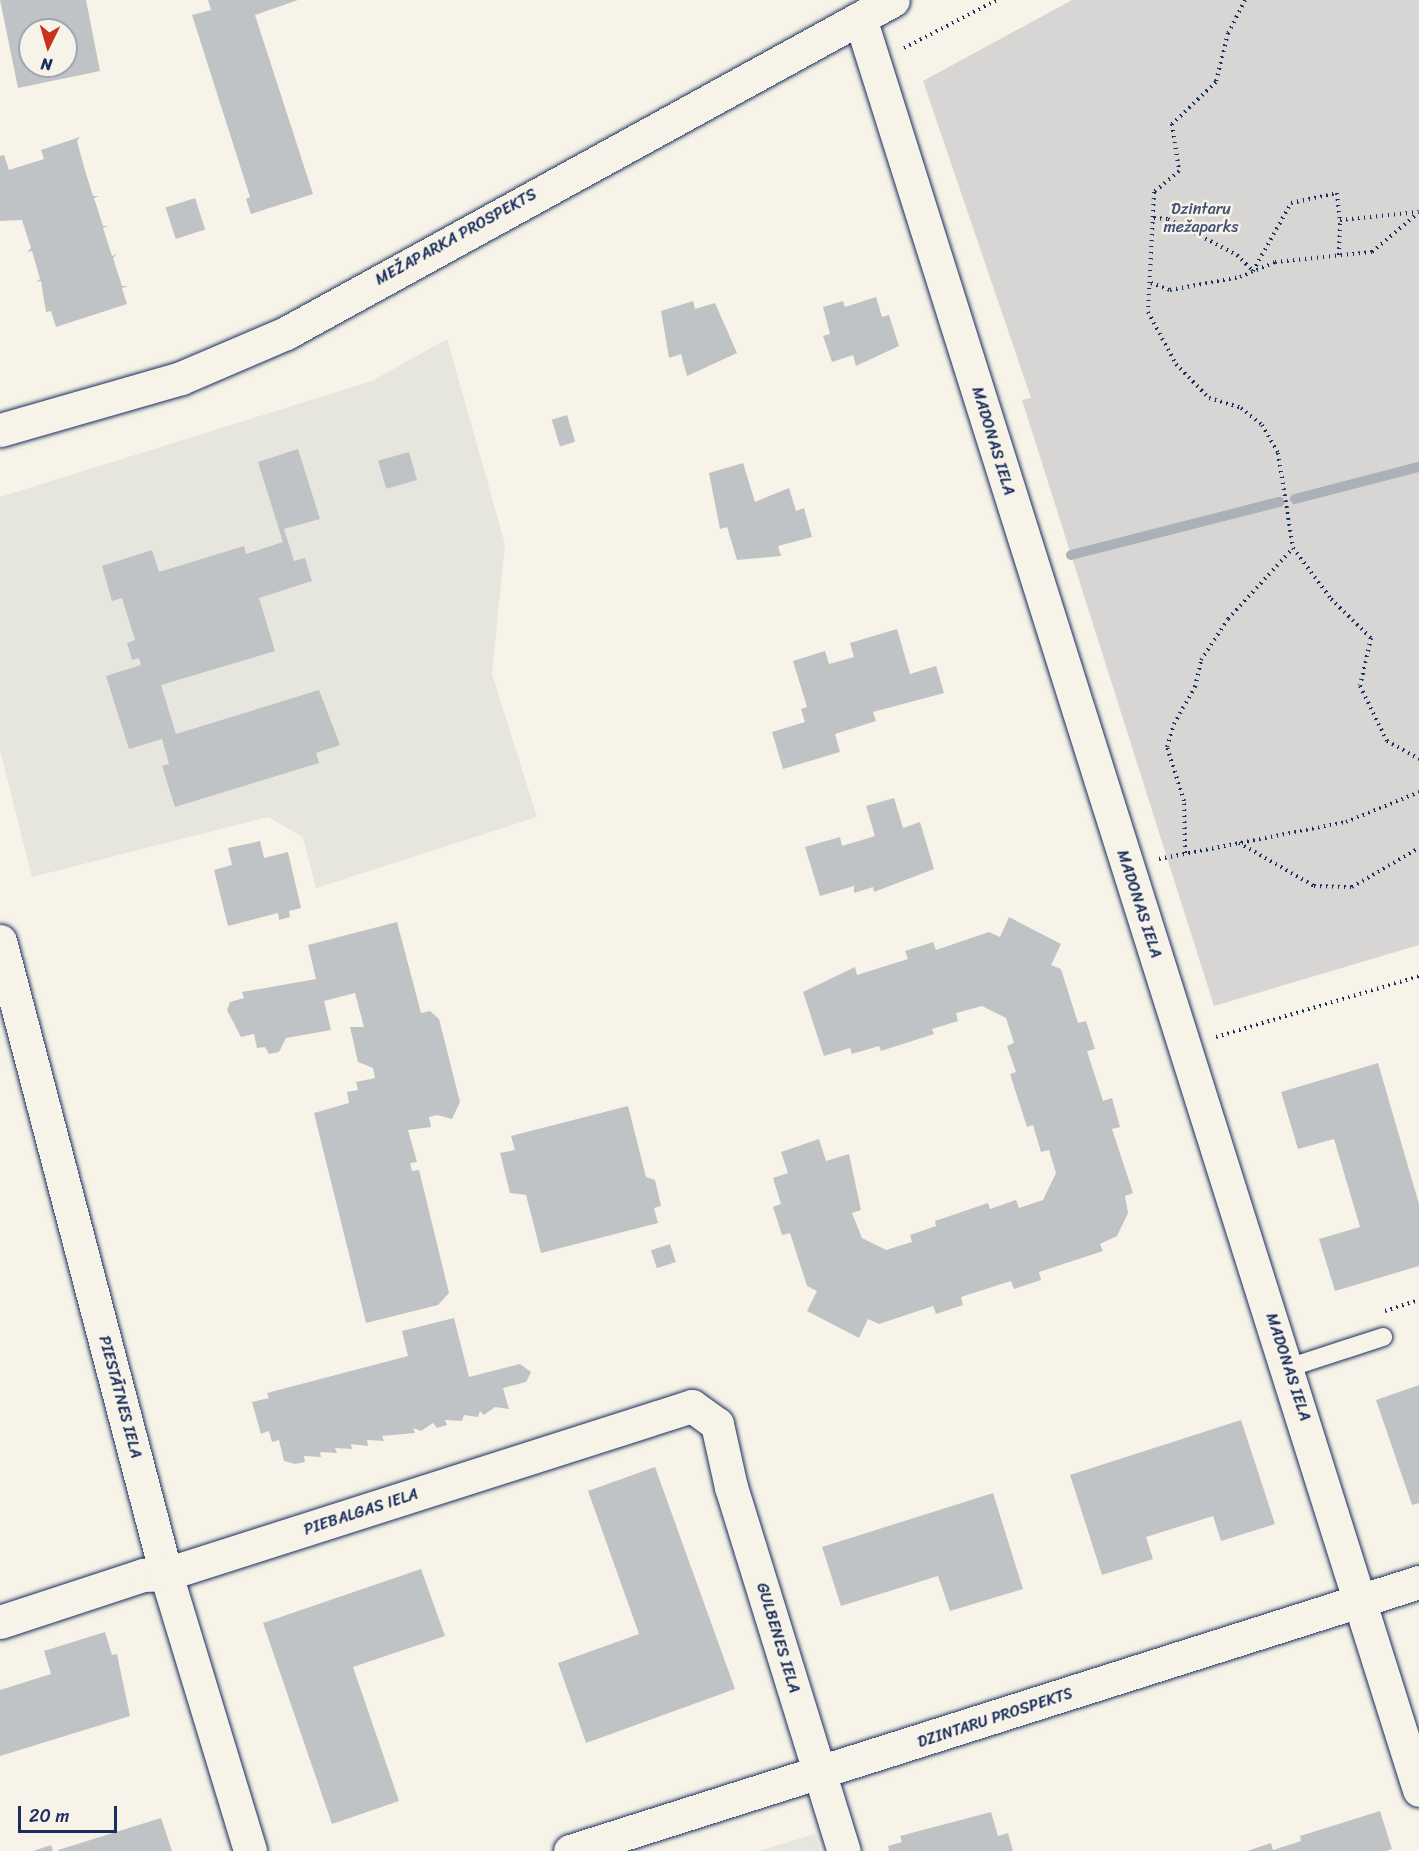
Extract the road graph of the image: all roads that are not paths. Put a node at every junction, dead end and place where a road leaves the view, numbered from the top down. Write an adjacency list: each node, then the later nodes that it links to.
1 (893, 0): 2 (street, MEŽAPARKA PROSPEKTS)
2 (860, 18): 3 (street, MEŽAPARKA PROSPEKTS); 7 (street, MADONAS IELA)
3 (0, 430)
4 (0, 940): 5 (street, PIESTĀTNES IELA)
5 (10, 1024): 9 (street, PIESTĀTNES IELA)
6 (1383, 1337): 7 (lane)
7 (1288, 1368): 11 (street, MADONAS IELA)
8 (717, 1424): 9 (street, PIEBALGAS IELA); 13 (street, GULBENES IELA)
9 (166, 1574): 12 (street, PIEBALGAS IELA); 15 (street, PIESTĀTNES IELA)
10 (1419, 1582): 11 (street, DZINTARU PROSPEKTS)
11 (1363, 1600): 13 (street, DZINTARU PROSPEKTS); 14 (street, MADONAS IELA)
12 (0, 1622)
13 (820, 1774): 16 (street, DZINTARU PROSPEKTS); 17 (street, GULBENES IELA)
14 (1419, 1790)
15 (250, 1851)
16 (570, 1851)
17 (844, 1851)

